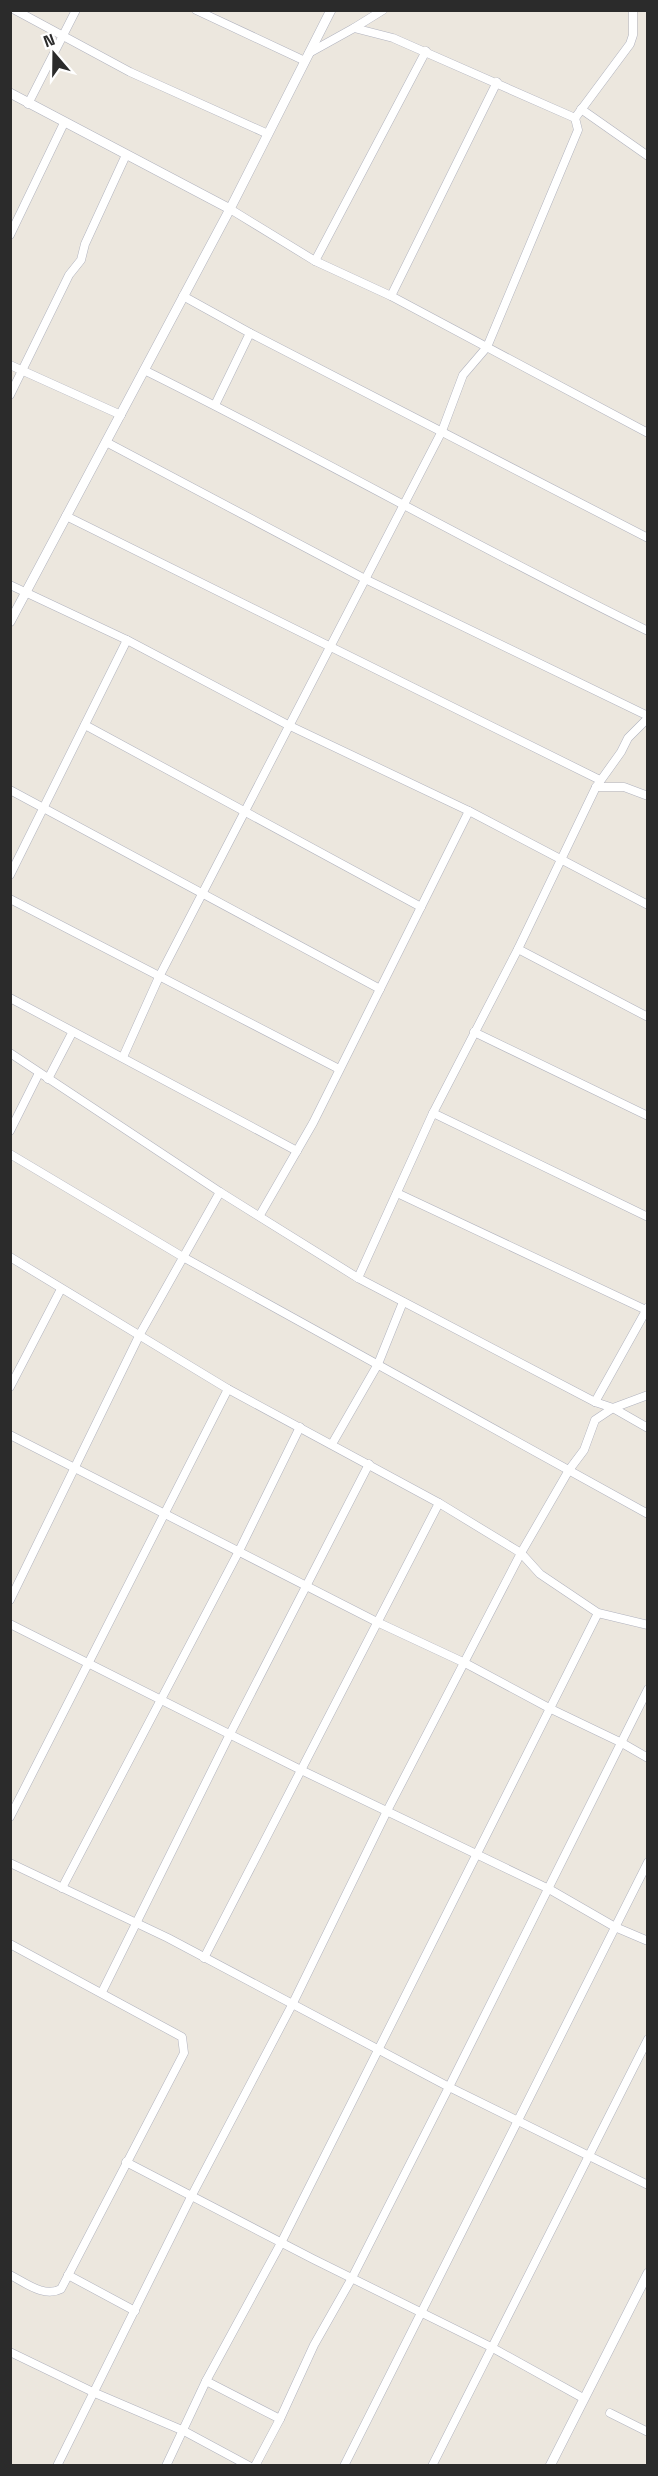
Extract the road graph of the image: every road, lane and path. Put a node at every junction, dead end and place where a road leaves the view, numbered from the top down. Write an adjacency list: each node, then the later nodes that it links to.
1 (15, 10): 8 (street)
2 (76, 10): 8 (street)
3 (196, 10): 10 (street)
4 (331, 10): 10 (street)
5 (383, 10): 7 (street)
6 (633, 10): 14 (street)
7 (354, 28): 9 (street); 10 (street)
8 (64, 36): 13 (street); 17 (street)
9 (426, 51): 11 (street); 22 (street)
10 (307, 57): 17 (street)
11 (496, 82): 15 (street); 24 (street)
12 (10, 93): 13 (street)
13 (28, 104): 16 (street)
14 (581, 109): 15 (street); 19 (street)
15 (574, 118): 26 (street)
16 (64, 123): 18 (street); 21 (street)
17 (268, 134): 20 (street)
18 (126, 155): 20 (street); 29 (street)
19 (648, 156)
20 (230, 209): 22 (street); 23 (street)
21 (10, 235)
22 (315, 261): 24 (street)
23 (183, 296): 25 (street); 28 (street)
24 (391, 296): 26 (street)
25 (250, 333): 31 (street); 33 (street)
26 (487, 347): 33 (street); 34 (street)
27 (10, 365): 29 (street)
28 (144, 370): 31 (street); 32 (street)
29 (23, 371): 30 (street); 32 (street)
30 (10, 395)
31 (215, 405): 36 (street)
32 (121, 415): 35 (street)
33 (442, 431): 36 (street); 38 (street)
34 (648, 433)
35 (106, 442): 37 (street); 39 (street)
36 (404, 504): 39 (street); 43 (street)
37 (66, 516): 41 (street); 45 (street)
38 (648, 538)
39 (365, 579): 45 (street); 46 (street)
40 (10, 585): 41 (street)
41 (25, 592): 42 (street); 44 (street)
42 (10, 622)
43 (648, 632)
44 (127, 640): 47 (street); 48 (street)
45 (330, 647): 48 (street); 49 (street)
46 (648, 717): 49 (street)
47 (85, 725): 52 (street); 53 (street)
48 (288, 725): 53 (street); 54 (street)
49 (598, 784): 51 (street); 55 (street)
50 (10, 790): 52 (street)
51 (648, 796)
52 (45, 809): 56 (street); 57 (street)
53 (244, 811): 57 (street); 60 (street)
54 (469, 812): 55 (street); 60 (street)
55 (561, 859): 59 (street); 61 (street)
56 (10, 875)
57 (203, 892): 62 (street); 63 (street)
58 (10, 899): 62 (street)
59 (648, 905)
60 (421, 908): 63 (street)
61 (518, 949): 65 (street); 66 (street)
62 (159, 977): 69 (street); 70 (street)
63 (380, 988): 70 (street)
64 (10, 998): 67 (street)
65 (648, 1017)
66 (474, 1032): 73 (street); 74 (street)
67 (72, 1033): 69 (street); 72 (street)
68 (10, 1053): 71 (street)
69 (123, 1057): 76 (street)
70 (339, 1069): 76 (street)
71 (39, 1072): 72 (street); 75 (street)
72 (48, 1078): 78 (street)
73 (433, 1113): 79 (street); 81 (street)
74 (648, 1116)
75 (10, 1131)
76 (297, 1151): 80 (street)
77 (10, 1154): 83 (street)
78 (220, 1192): 80 (street); 83 (street)
79 (397, 1193): 84 (street); 87 (street)
80 (260, 1215): 84 (street)
81 (648, 1217)
82 (10, 1257): 85 (street)
83 (183, 1257): 88 (street); 89 (street)
84 (358, 1278): 86 (street)
85 (61, 1289): 88 (street); 90 (street)
86 (403, 1302): 89 (street); 93 (street)
87 (647, 1308): 93 (street)
88 (140, 1334): 91 (street); 100 (street)
89 (378, 1364): 98 (street); 101 (street)
90 (10, 1387)
91 (228, 1389): 95 (street); 103 (street)
92 (648, 1395): 94 (street)
93 (595, 1402): 94 (street)
94 (613, 1408): 96 (street); 101 (street)
95 (300, 1427): 98 (street); 105 (street)
96 (648, 1428)
97 (10, 1435): 100 (street)
98 (332, 1444): 99 (street)
99 (369, 1464): 102 (street); 107 (street)
100 (76, 1466): 103 (street); 108 (street)
101 (569, 1470): 104 (street); 106 (street)
102 (440, 1503): 106 (street); 110 (street)
103 (165, 1512): 105 (street); 113 (street)
104 (648, 1514)
105 (239, 1551): 107 (street); 116 (street)
106 (521, 1553): 109 (street); 114 (street)
107 (306, 1584): 110 (street); 118 (street)
108 (10, 1600)
109 (598, 1613): 112 (street); 117 (street)
110 (376, 1622): 114 (street); 121 (street)
111 (10, 1624): 113 (street)
112 (648, 1625)
113 (88, 1663): 116 (street); 123 (street)
114 (465, 1663): 117 (street); 122 (street)
115 (648, 1689): 119 (street)
116 (162, 1701): 118 (street); 128 (street)
117 (551, 1709): 119 (street); 124 (street)
118 (230, 1734): 121 (street); 130 (street)
119 (622, 1743): 120 (street); 129 (street)
120 (648, 1758)
121 (301, 1770): 122 (street); 134 (street)
122 (387, 1811): 124 (street); 136 (street)
123 (10, 1817)
124 (477, 1856): 129 (street); 138 (street)
125 (648, 1862): 127 (street)
126 (10, 1863): 128 (street)
127 (645, 1874): 131 (street)
128 (62, 1888): 130 (street)
129 (549, 1889): 131 (street); 139 (street)
130 (135, 1923): 134 (street); 135 (street)
131 (615, 1927): 132 (street); 140 (street)
132 (648, 1941)
133 (10, 1944): 135 (street)
134 (204, 1958): 136 (street)
135 (102, 1992): 142 (street)
136 (292, 2005): 138 (street); 144 (street)
137 (648, 2039): 141 (street)
138 (378, 2050): 139 (street); 145 (street)
139 (449, 2087): 140 (street); 149 (street)
140 (518, 2122): 141 (street); 151 (street)
141 (587, 2154): 143 (street); 152 (street)
142 (126, 2162): 144 (street); 148 (street)
143 (648, 2185)
144 (192, 2195): 145 (street); 150 (street)
145 (281, 2243): 149 (street); 154 (street)
146 (648, 2273): 156 (street)
147 (10, 2275): 148 (street)
148 (68, 2275): 150 (street)
149 (352, 2278): 151 (street); 158 (street)
150 (135, 2311): 155 (street)
151 (421, 2312): 152 (street); 165 (street)
152 (491, 2348): 156 (street); 166 (street)
153 (10, 2352): 155 (street)
154 (206, 2381): 158 (street); 159 (street)
155 (95, 2393): 159 (street); 161 (street)
156 (584, 2398): 167 (street)
157 (610, 2413): 160 (street)
158 (280, 2419): 164 (street)
159 (184, 2431): 162 (street); 163 (street)
160 (648, 2432)
161 (57, 2466)
162 (166, 2466)
163 (249, 2466)
164 (255, 2466)
165 (344, 2466)
166 (432, 2466)
167 (549, 2466)

